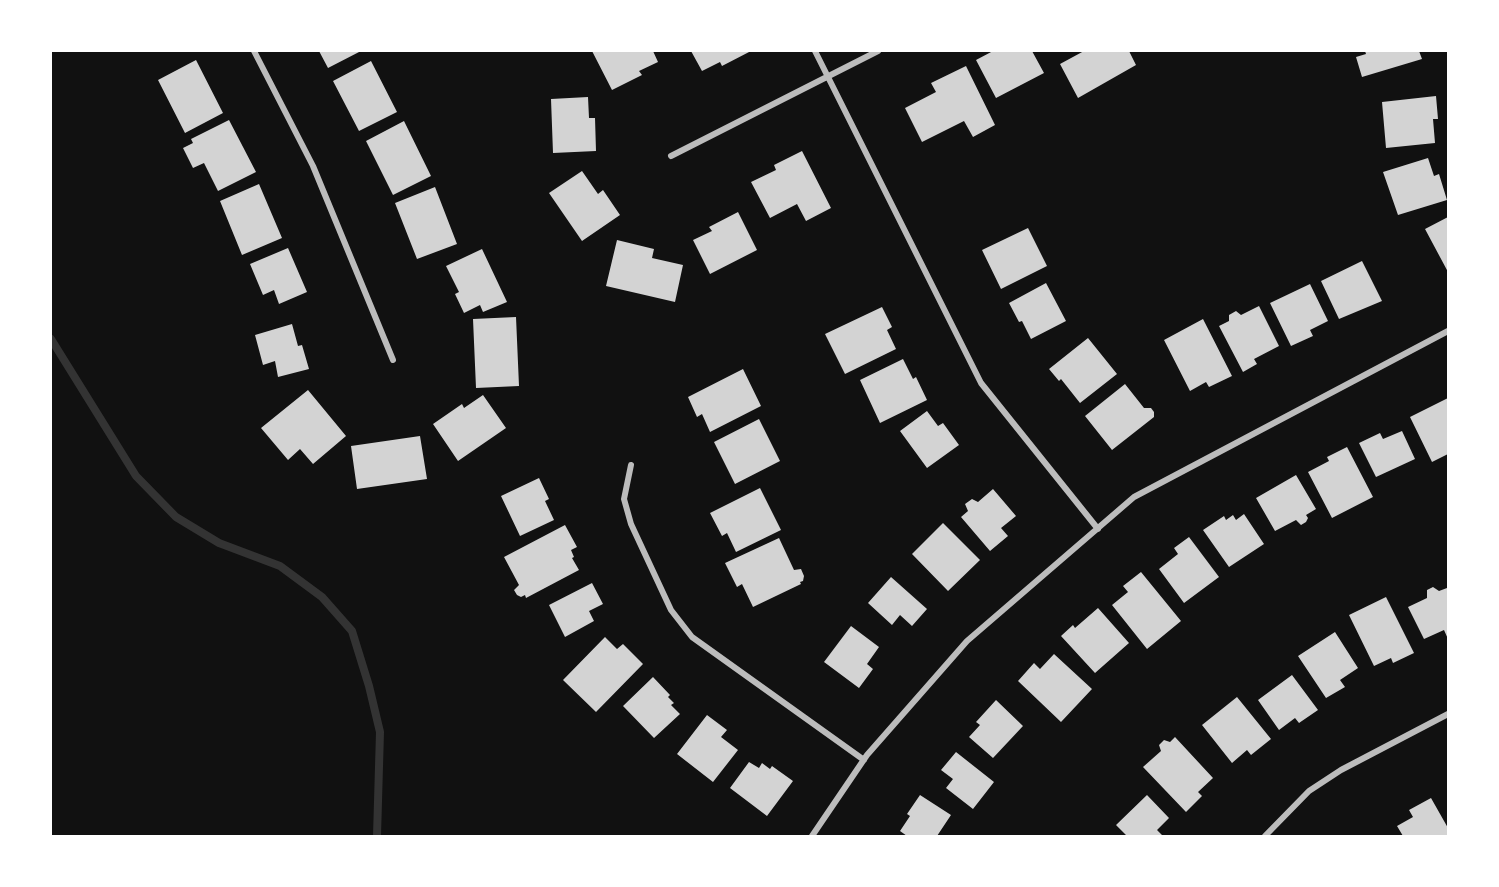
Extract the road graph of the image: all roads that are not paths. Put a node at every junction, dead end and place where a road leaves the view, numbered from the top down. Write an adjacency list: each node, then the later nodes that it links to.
1 (254, 51): 7 (street)
2 (815, 51): 4 (street)
3 (878, 51): 4 (street)
4 (828, 76): 5 (street); 9 (street)
5 (671, 156)
6 (1448, 331): 9 (street)
7 (393, 360)
8 (631, 465): 11 (street)
9 (1098, 529): 11 (street)
10 (1448, 714): 13 (street)
11 (864, 760): 12 (street)
12 (812, 836)
13 (1265, 836)

